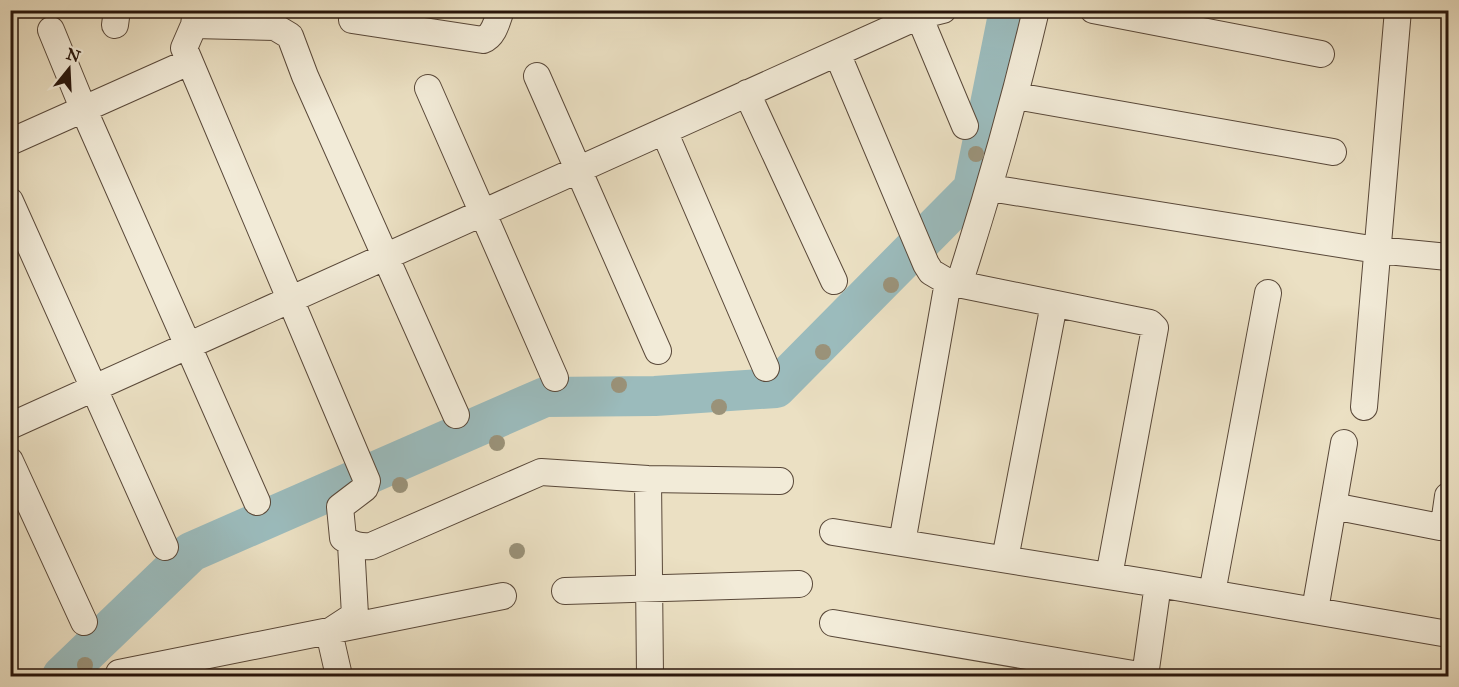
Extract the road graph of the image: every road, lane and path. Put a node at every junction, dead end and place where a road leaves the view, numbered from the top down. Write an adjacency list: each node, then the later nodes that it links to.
1 (501, 10): 7 (street)
2 (1036, 10): 15 (street)
3 (1093, 10): 10 (street)
4 (1398, 10): 25 (street)
5 (931, 13): 9 (street); 17 (street)
6 (195, 18): 11 (street); 26 (street)
7 (352, 20)
8 (51, 30): 16 (street)
9 (837, 53): 14 (street); 29 (street)
10 (1321, 54)
11 (189, 62): 16 (street); 31 (street)
12 (537, 76): 21 (street)
13 (428, 88): 24 (street)
14 (747, 93): 18 (street); 28 (street)
15 (1016, 96): 20 (street); 22 (street)
16 (83, 108): 19 (street); 33 (street)
17 (964, 126)
18 (664, 131): 21 (street); 35 (street)
19 (10, 142)
20 (1333, 152)
21 (577, 171): 24 (street); 34 (street)
22 (990, 188): 25 (street); 29 (street)
23 (10, 201): 37 (street)
24 (482, 214): 26 (street); 36 (street)
25 (1377, 250): 27 (street); 38 (street)
26 (387, 257): 31 (street); 39 (street)
27 (1449, 257)
28 (834, 281)
29 (954, 283): 32 (street); 50 (street)
30 (1268, 293): 58 (street)
31 (290, 301): 33 (street); 49 (street)
32 (1054, 304): 52 (street); 53 (street)
33 (188, 347): 37 (street); 46 (street)
34 (658, 351)
35 (766, 368)
36 (555, 378)
37 (94, 388): 40 (street); 51 (street)
38 (1364, 407)
39 (456, 415)
40 (10, 426)
41 (1344, 443): 47 (street)
42 (10, 461): 61 (street)
43 (648, 479): 44 (street); 49 (street); 56 (street)
44 (780, 481)
45 (1449, 496): 47 (street)
46 (257, 502)
47 (1333, 506): 60 (street)
48 (833, 532): 50 (street)
49 (347, 541): 63 (street)
50 (902, 543): 52 (street)
51 (165, 547)
52 (1005, 559): 53 (street)
53 (1109, 576): 55 (street)
54 (799, 584): 56 (street)
55 (1158, 584): 58 (street); 68 (street)
56 (648, 590): 57 (street); 67 (street)
57 (565, 591)
58 (1212, 593): 60 (street)
59 (503, 596): 63 (street)
60 (1315, 610): 64 (street)
61 (84, 621)
62 (833, 623): 68 (street)
63 (329, 632): 65 (street); 66 (street)
64 (1449, 634)
65 (119, 673)
66 (339, 676)
67 (650, 676)
68 (1145, 676)

